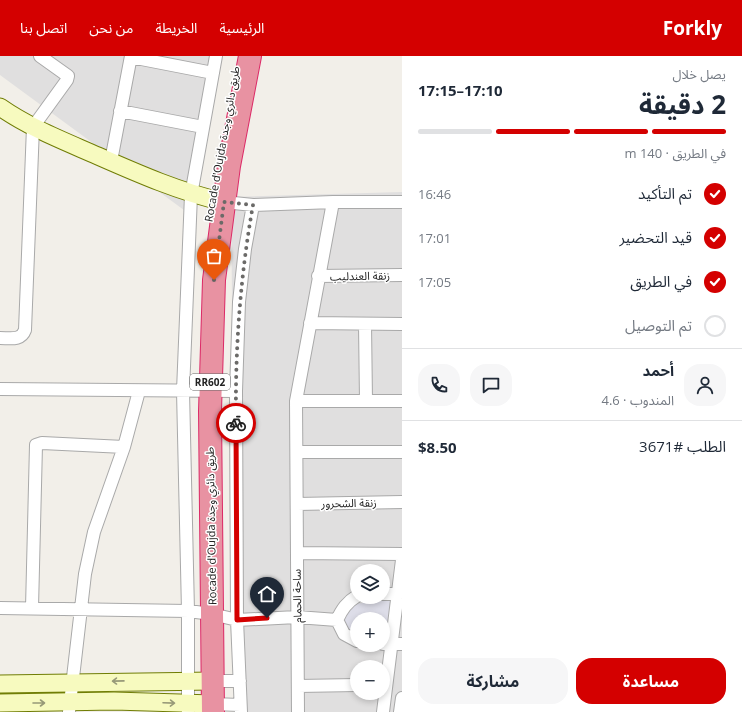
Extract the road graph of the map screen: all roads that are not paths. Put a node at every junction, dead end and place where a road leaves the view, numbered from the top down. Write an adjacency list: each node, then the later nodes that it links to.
1 (40, 56): 9 (street)
2 (131, 56): 6 (street); 8 (street)
3 (216, 56): 6 (street)
4 (237, 56): 12 (highway, Rocade d'Oujda طريق دائري وجدة / RR602)
5 (250, 56): 12 (highway, Rocade d'Oujda طريق دائري وجدة / RR602)
6 (212, 73): 10 (street)
7 (0, 107): 9 (main road)
8 (120, 111): 10 (street); 11 (street)
9 (33, 127): 11 (main road); 21 (street)
10 (203, 127): 12 (street)
11 (111, 161): 12 (main road)
12 (208, 199): 15 (street); 24 (street); 24 (highway, Rocade d'Oujda طريق دائري وجدة / RR602)
13 (333, 202): 14 (street); 15 (street); 17 (street)
14 (402, 202)
15 (253, 205): 25 (street)
16 (402, 275): 17 (street, زنقة العندليب)
17 (318, 276): 18 (street)
18 (310, 322): 19 (street); 26 (street)
19 (365, 324): 20 (street); 27 (street)
20 (402, 324)
21 (0, 338)
22 (0, 389): 23 (street)
23 (139, 391): 24 (street); 29 (street)
24 (197, 391): 25 (street); 43 (highway, Rocade d'Oujda طريق دائري وجدة / RR602)
25 (236, 391): 45 (street)
26 (296, 401): 27 (street); 30 (street)
27 (366, 401): 28 (street)
28 (402, 401)
29 (124, 447): 41 (street); 42 (street)
30 (297, 452): 31 (street); 33 (street)
31 (402, 452)
32 (402, 502): 33 (street, زنقة الشحرور)
33 (297, 504): 34 (street)
34 (297, 553): 35 (street, ساحة الحمام); 44 (street, ساحة الحمام)
35 (402, 554)
36 (402, 560): 38 (street)
37 (390, 594): 38 (street)
38 (398, 594): 48 (street)
39 (350, 600): 46 (street)
40 (0, 608): 41 (street)
41 (32, 608): 42 (street)
42 (80, 608): 43 (street); 52 (street)
43 (201, 613): 45 (street); 50 (highway, Rocade d'Oujda طريق دائري وجدة / RR602)
44 (297, 617): 45 (street); 46 (street); 55 (street, ساحة الحمام)
45 (237, 620): 51 (street)
46 (337, 620): 47 (street)
47 (350, 638)
48 (392, 644): 49 (street)
49 (389, 660)
50 (201, 681): 51 (street); 52 (main road, one-way to 52); 61 (highway, Rocade d'Oujda طريق دائري وجدة / RR602)
51 (240, 681): 62 (street)
52 (74, 682): 53 (main road); 60 (street)
53 (0, 684)
54 (350, 685): 55 (street)
55 (298, 686): 63 (street, ساحة الحمام)
56 (402, 698): 65 (street)
57 (384, 700): 64 (street)
58 (0, 703): 60 (main road, one-way to 60)
59 (114, 707): 60 (main road); 61 (main road, one-way to 61)
60 (70, 708)
61 (201, 708): 62 (street)
62 (241, 708)
63 (298, 712)
64 (383, 712)
65 (400, 712)

